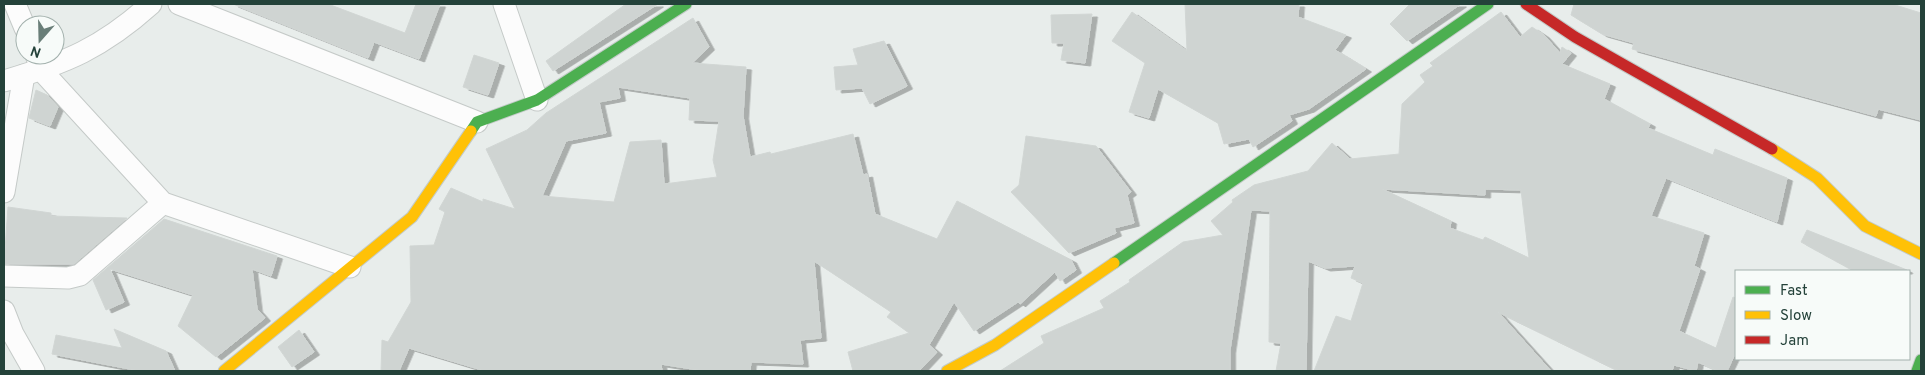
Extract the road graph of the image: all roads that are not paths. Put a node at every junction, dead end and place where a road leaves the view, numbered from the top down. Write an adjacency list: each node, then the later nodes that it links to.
1 (151, 4): 7 (street)
2 (179, 4): 9 (street)
3 (504, 4): 8 (street)
4 (686, 4): 8 (street)
5 (1488, 4): 20 (street)
6 (1526, 4): 12 (street)
7 (27, 70): 10 (street); 11 (street)
8 (537, 100): 9 (street)
9 (477, 122): 13 (street)
10 (4, 192)
11 (163, 203): 13 (street); 14 (street)
12 (1921, 254)
13 (350, 267): 19 (street)
14 (4, 276)
15 (4, 312): 16 (street)
16 (8, 336): 18 (street)
17 (1921, 360): 21 (street)
18 (34, 371)
19 (224, 371)
20 (947, 371)
21 (1918, 371)

